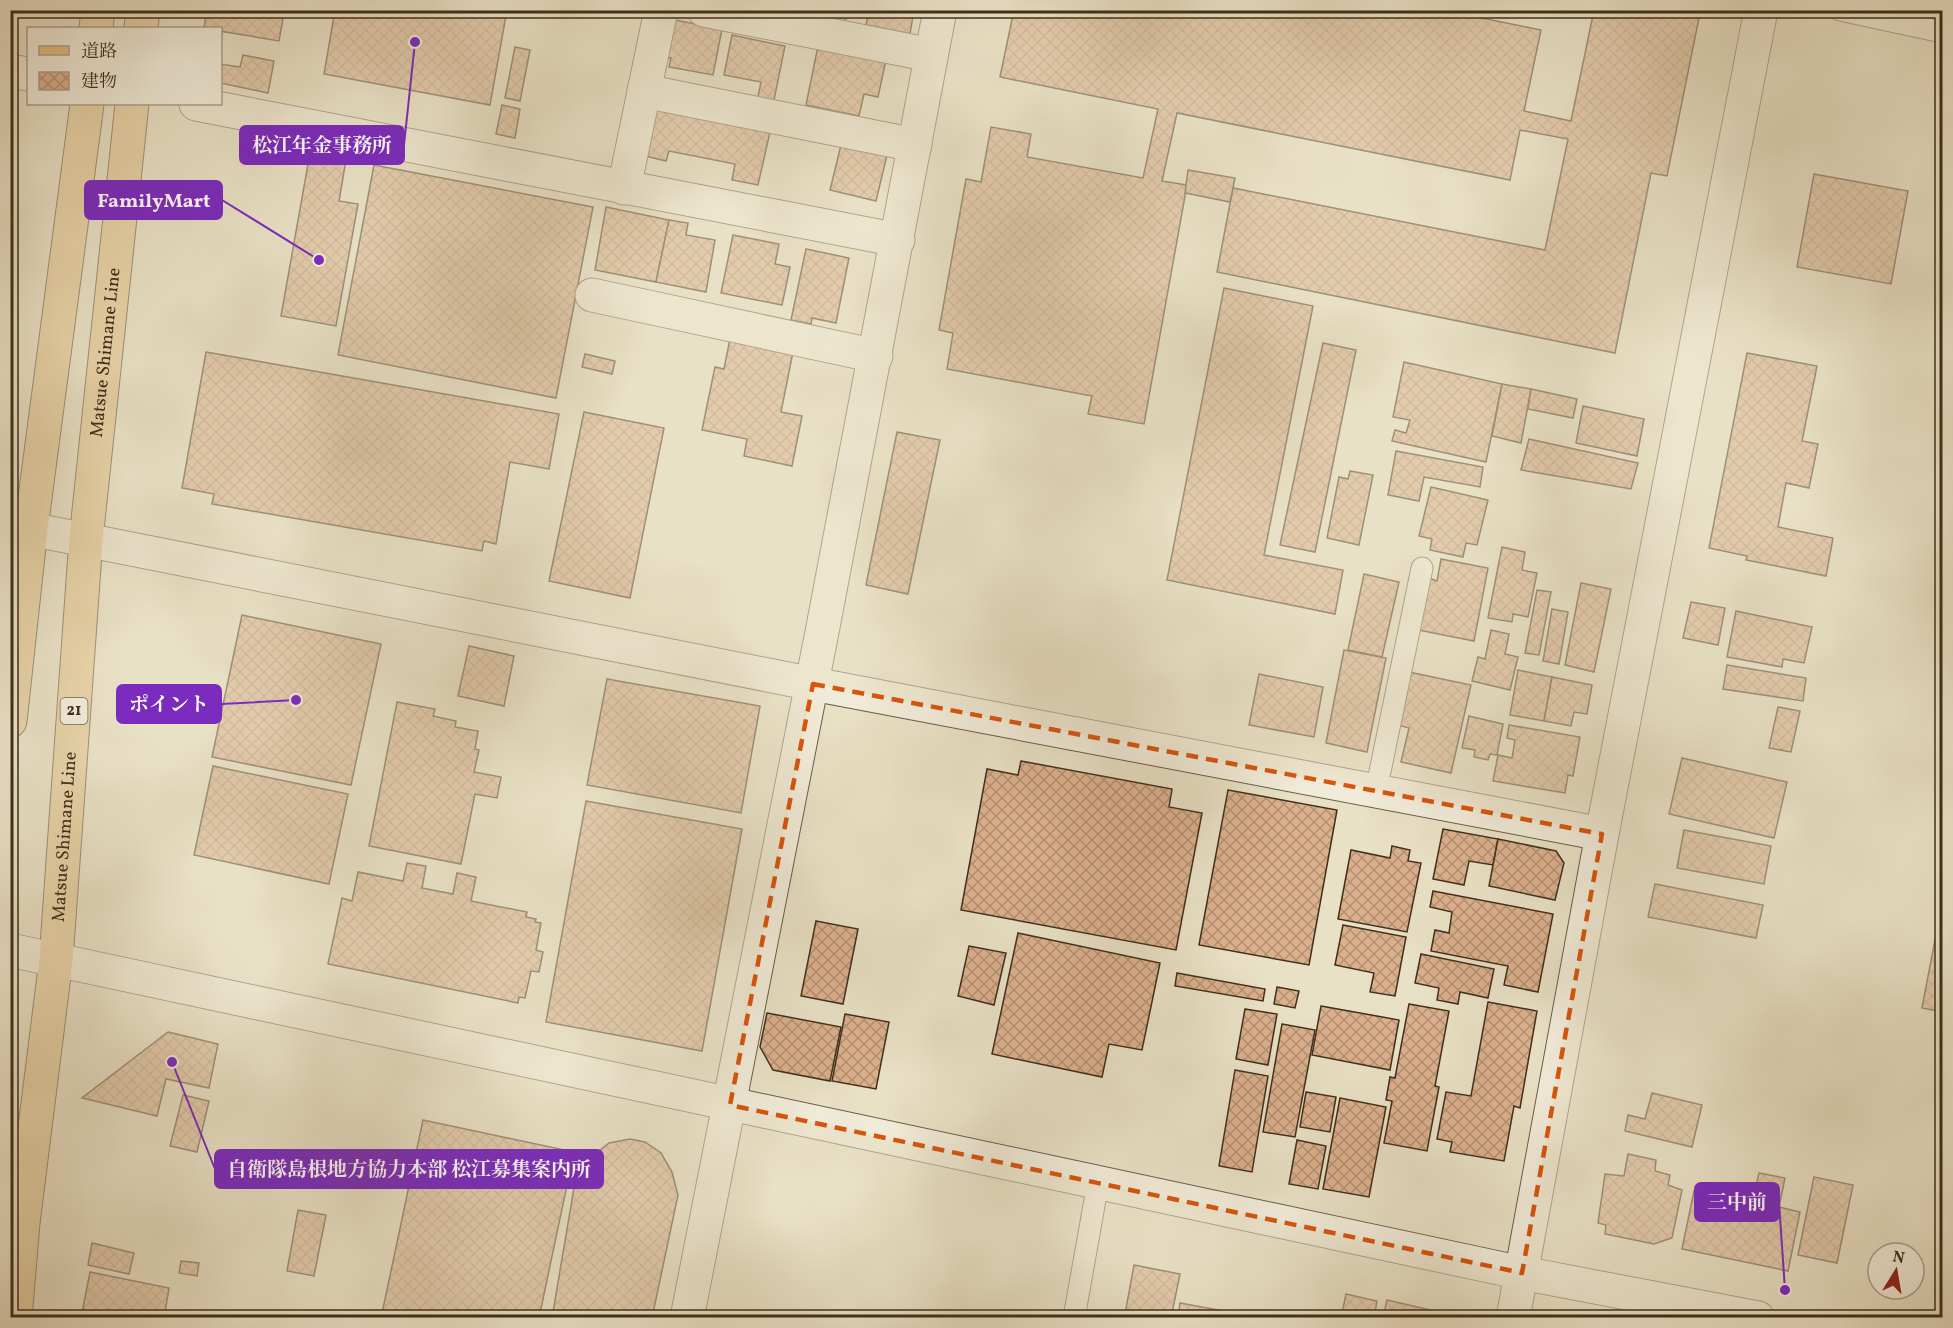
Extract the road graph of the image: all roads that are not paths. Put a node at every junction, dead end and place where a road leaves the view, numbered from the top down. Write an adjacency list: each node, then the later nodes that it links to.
1 (98, 10): 8 (main road)
2 (143, 10): 9 (main road)
3 (661, 10): 14 (street)
4 (704, 10): 11 (street)
5 (940, 10): 11 (street)
6 (1761, 10): 29 (street)
7 (1840, 10): 10 (lane)
8 (96, 27)
9 (141, 27)
10 (1942, 32)
11 (931, 55): 18 (street)
12 (10, 71): 13 (street)
13 (27, 74)
14 (644, 91): 18 (street); 19 (street)
15 (87, 105): 23 (main road)
16 (132, 105): 24 (main road, Matsue Shimane Line / 21)
17 (201, 105): 19 (street)
18 (915, 144): 20 (street)
19 (624, 188): 20 (street)
20 (898, 240): 22 (street)
21 (591, 295): 22 (street)
22 (876, 356): 26 (street)
23 (21, 526): 24 (street); 27 (main road)
24 (86, 539): 26 (street); 31 (main road, Matsue Shimane Line / 21)
25 (1422, 568): 28 (lane)
26 (813, 684): 28 (street); 32 (street)
27 (10, 722)
28 (1376, 791): 29 (street)
29 (1602, 834): 34 (street)
30 (10, 950): 31 (street)
31 (56, 960): 32 (street); 35 (main road, Matsue Shimane Line / 21)
32 (730, 1105): 33 (street); 36 (street)
33 (1098, 1183): 34 (street); 37 (lane)
34 (1522, 1273): 38 (street); 39 (street)
35 (15, 1317)
36 (687, 1317)
37 (1074, 1317)
38 (1513, 1317)
39 (1758, 1317)

